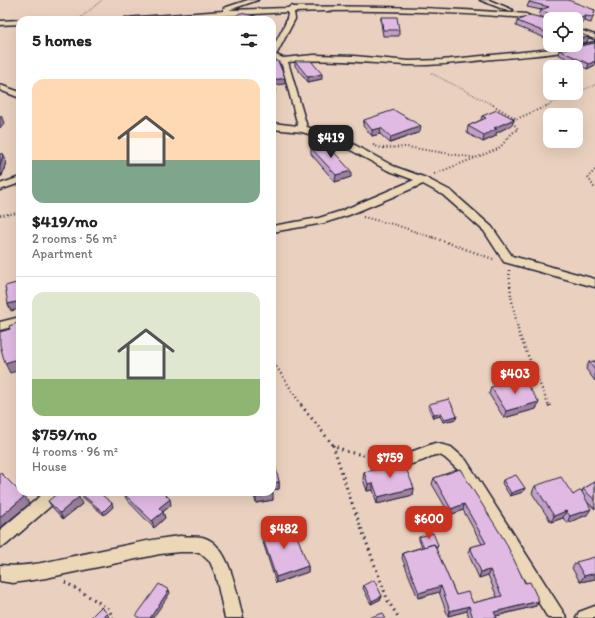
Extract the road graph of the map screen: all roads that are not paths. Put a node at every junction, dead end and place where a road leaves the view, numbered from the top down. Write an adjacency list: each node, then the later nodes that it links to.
1 (255, 0): 5 (street)
2 (483, 0): 6 (street)
3 (280, 1): 6 (street)
4 (227, 2): 5 (street)
5 (237, 5): 7 (street); 8 (street)
6 (290, 9): 7 (street); 15 (street)
7 (259, 11): 8 (street)
8 (216, 14): 9 (street)
9 (185, 16)
10 (16, 22): 11 (street)
11 (0, 23)
12 (583, 33): 13 (street)
13 (595, 36)
14 (595, 44): 17 (street)
15 (276, 48)
16 (276, 58): 17 (street)
17 (282, 60): 21 (street)
18 (0, 87): 19 (street)
19 (16, 93)
20 (276, 126): 21 (street)
21 (303, 129): 22 (street)
22 (421, 180): 25 (street); 26 (street)
23 (16, 181): 24 (street)
24 (0, 187)
25 (276, 228)
26 (595, 283)
27 (16, 322): 28 (street)
28 (0, 326)
29 (386, 460): 35 (street)
30 (51, 496): 31 (street)
31 (0, 540)
32 (0, 573): 34 (street)
33 (595, 615): 36 (street)
34 (234, 618)
35 (558, 618)
36 (585, 618)

